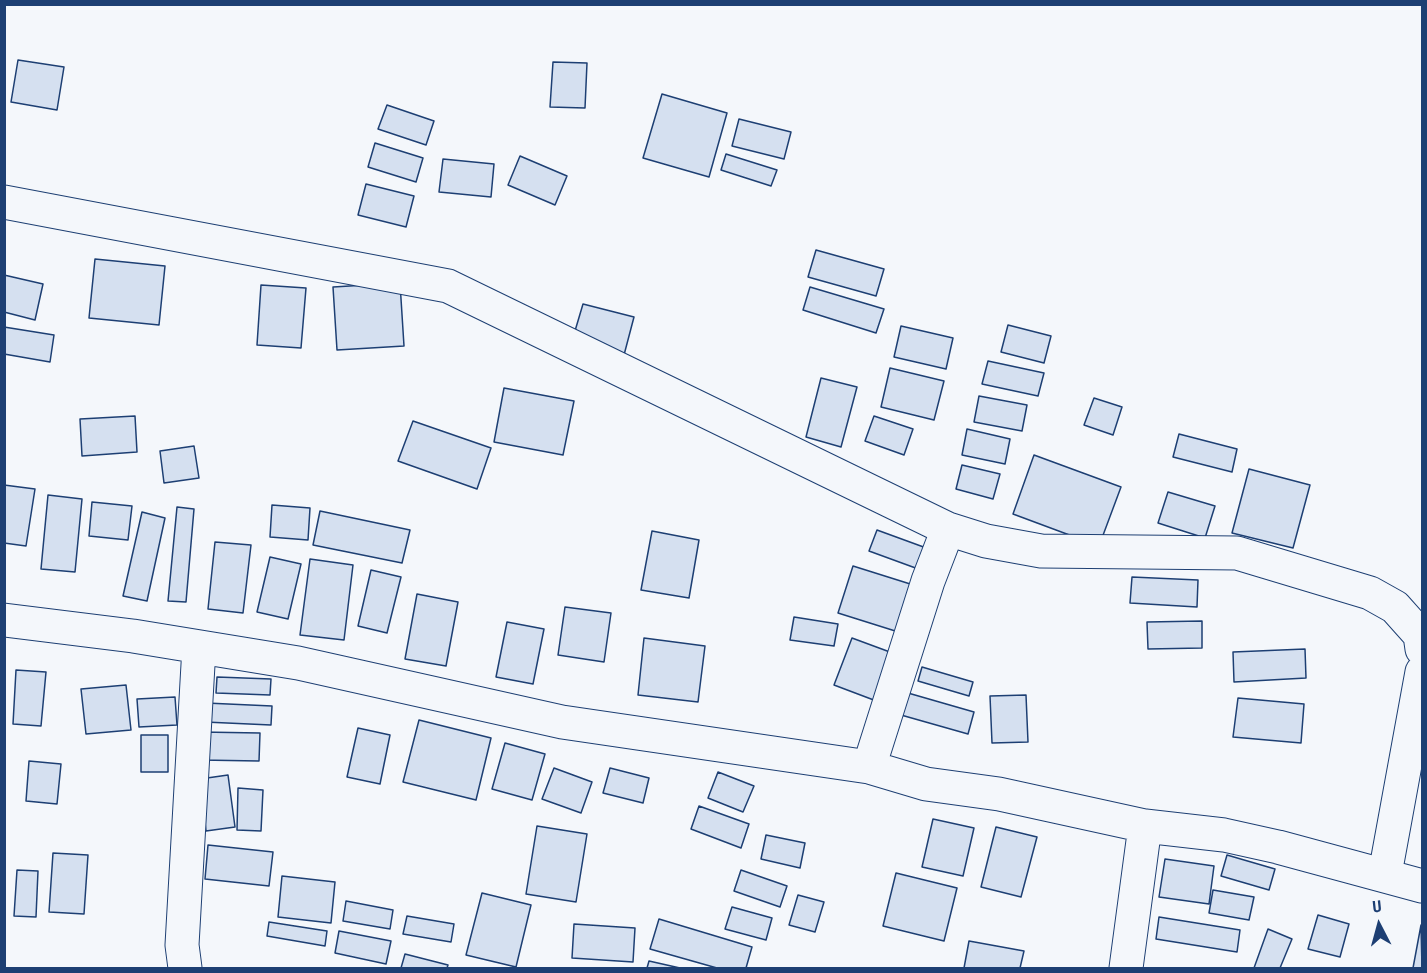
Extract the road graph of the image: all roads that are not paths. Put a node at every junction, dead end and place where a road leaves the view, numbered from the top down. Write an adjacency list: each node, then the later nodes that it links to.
1 (4, 202): 2 (street)
2 (948, 529): 5 (street); 7 (street)
3 (4, 620): 4 (street)
4 (198, 646): 7 (street); 11 (street)
5 (1422, 649)
6 (1422, 672): 9 (street)
7 (869, 767): 8 (street)
8 (1145, 826): 9 (street); 12 (street)
9 (1385, 874): 10 (street)
10 (1422, 886)
11 (185, 969)
12 (1126, 969)

